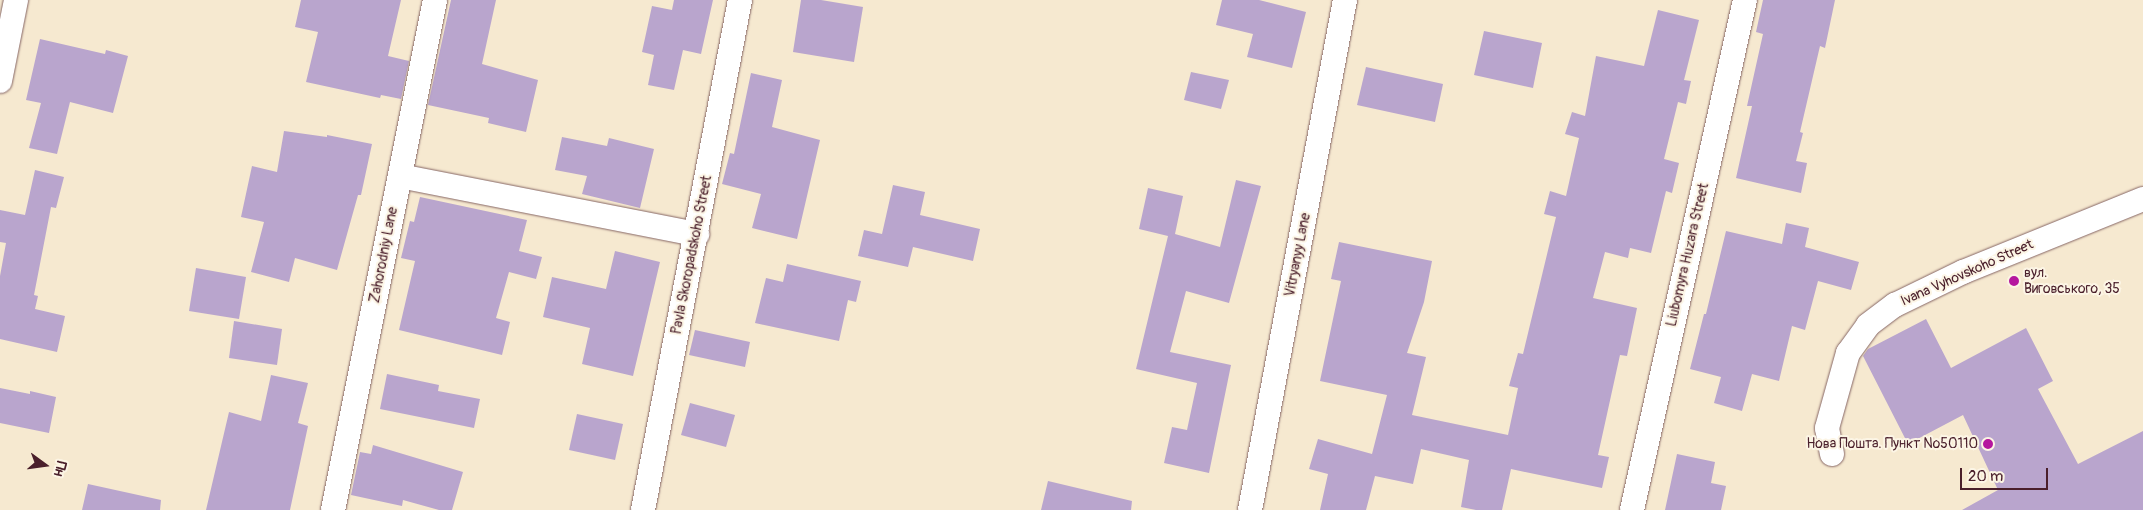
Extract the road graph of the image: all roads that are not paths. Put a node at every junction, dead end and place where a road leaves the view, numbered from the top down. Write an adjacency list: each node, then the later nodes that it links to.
1 (16, 0): 6 (street)
2 (435, 0): 7 (street, Zahorodniy Lane)
3 (740, 0): 9 (street, Pavla Skoropadskoho Street)
4 (1345, 0): 13 (street, Vitryanyy Lane)
5 (1745, 0): 14 (street, Liubomyra Huzara Street)
6 (0, 81)
7 (400, 176): 9 (street); 11 (street, Zahorodniy Lane)
8 (2143, 198): 10 (street, Ivana Vyhovskoho Street)
9 (697, 234): 12 (street, Pavla Skoropadskoho Street)
10 (1832, 454)
11 (333, 510)
12 (643, 510)
13 (1250, 510)
14 (1632, 510)

